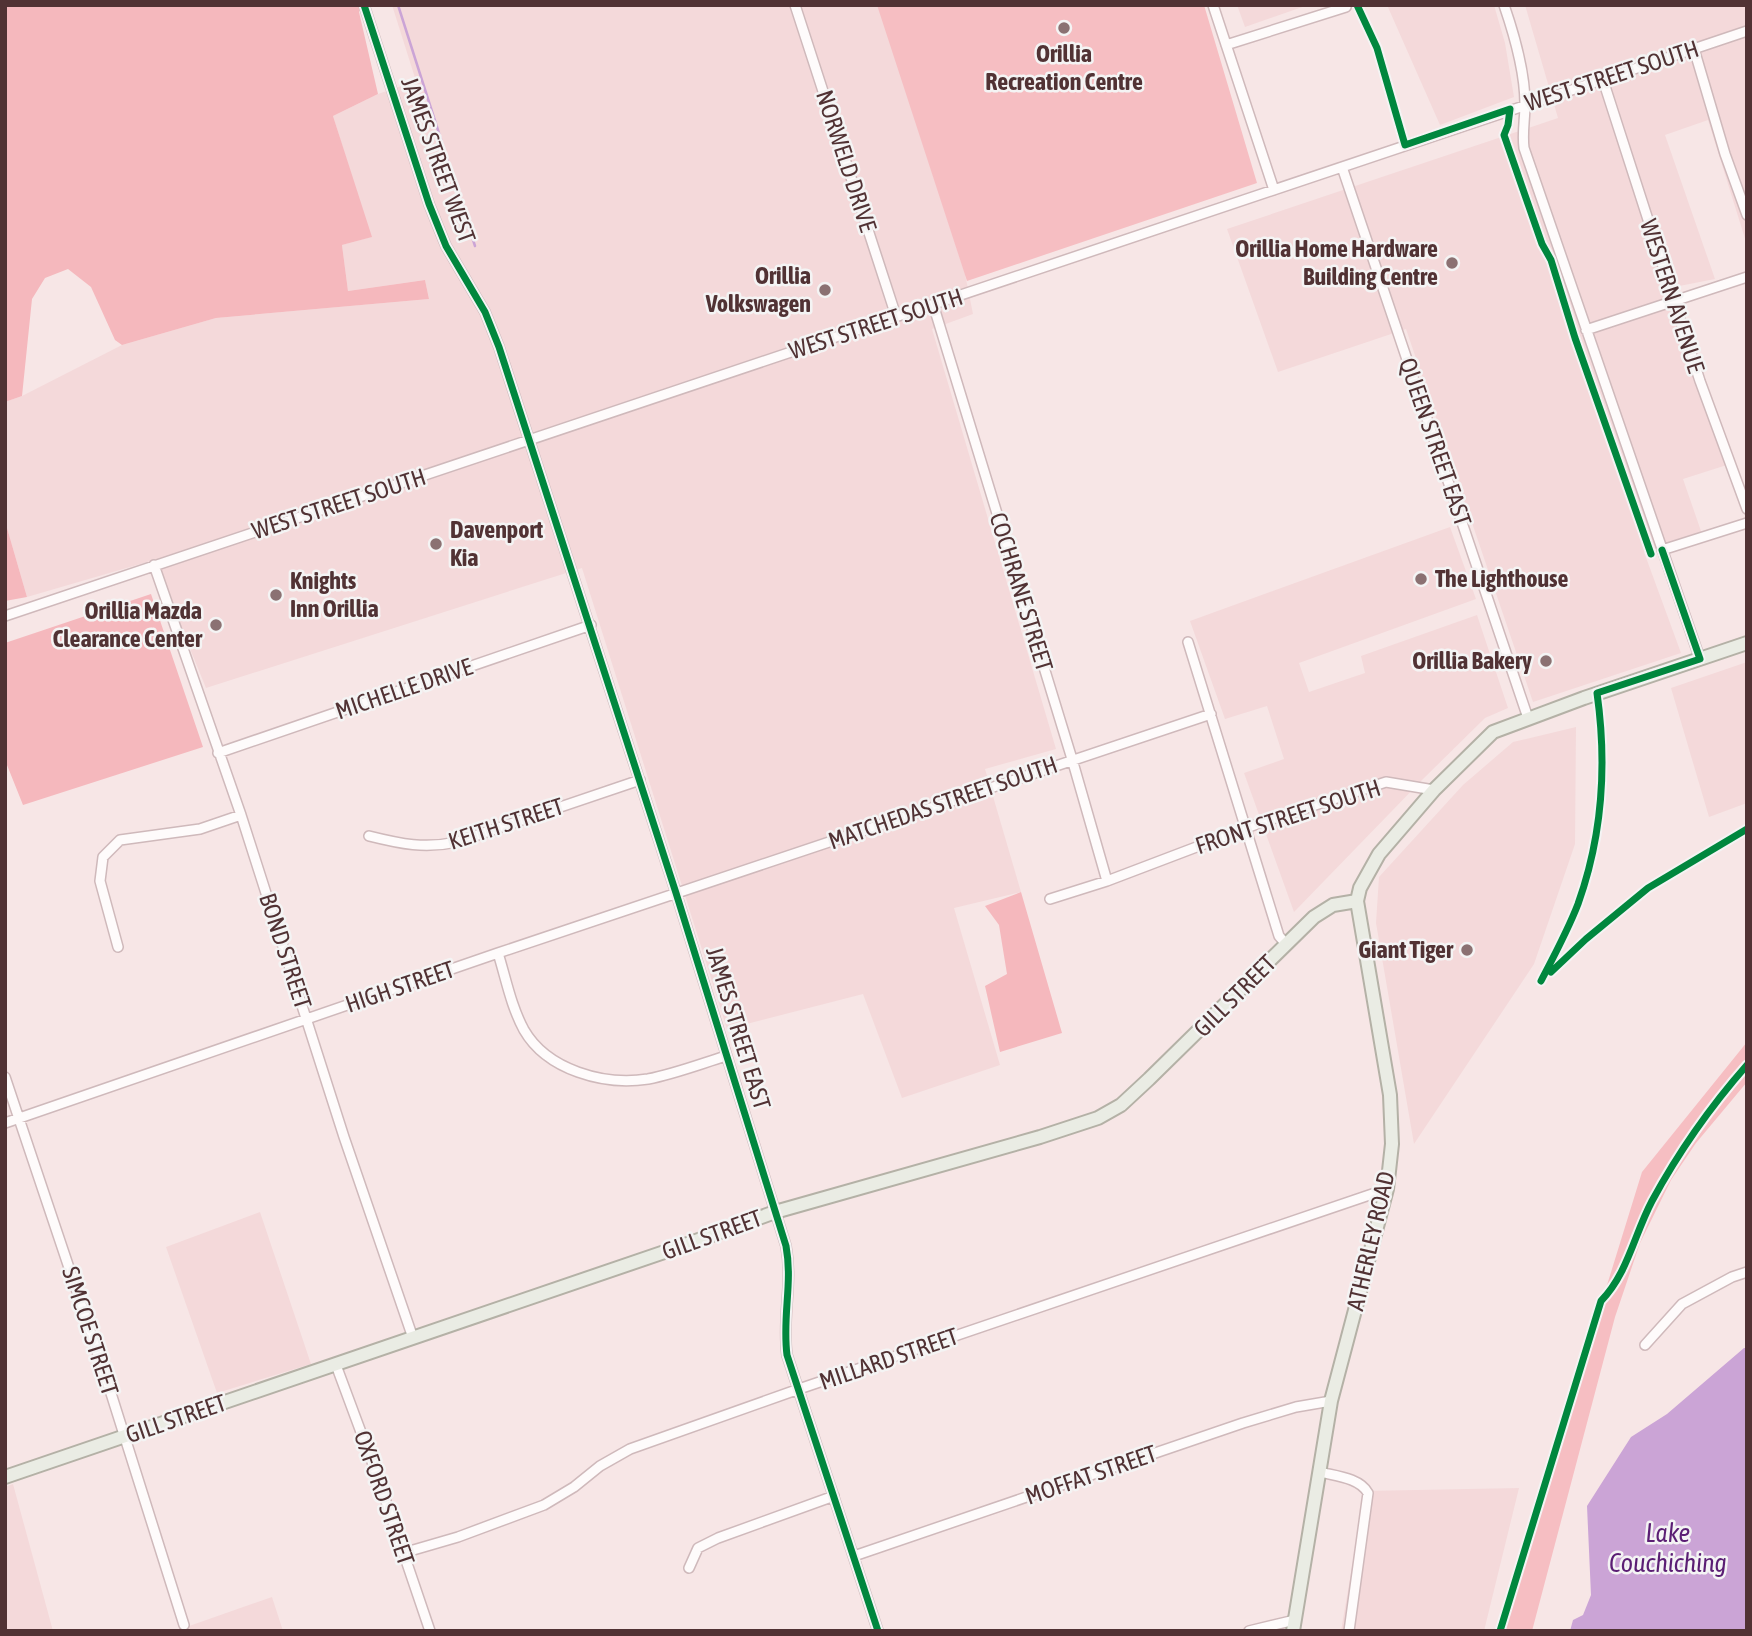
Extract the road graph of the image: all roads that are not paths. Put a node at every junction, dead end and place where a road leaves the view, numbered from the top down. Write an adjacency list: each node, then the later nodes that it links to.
1 (364, 5): 19 (street, JAMES STREET WEST)
2 (795, 5): 17 (street, NORWELD DRIVE)
3 (1213, 5): 7 (street)
4 (1504, 5): 10 (street)
5 (1346, 7): 7 (street)
6 (1747, 31): 8 (street, WEST STREET SOUTH)
7 (1226, 45): 12 (street)
8 (1694, 49): 9 (street, WEST STREET SOUTH); 13 (street)
9 (1603, 80): 10 (street, WEST STREET SOUTH); 15 (street, WESTERN AVENUE)
10 (1525, 105): 11 (street, WEST STREET SOUTH); 18 (street)
11 (1342, 167): 12 (street, WEST STREET SOUTH); 30 (street, QUEEN STREET EAST)
12 (1273, 190): 16 (street, WEST STREET SOUTH)
13 (1747, 215)
14 (1747, 277): 15 (street)
15 (1675, 300): 18 (street); 20 (street, WESTERN AVENUE)
16 (933, 304): 17 (street, WEST STREET SOUTH); 32 (street, COCHRANE STREET)
17 (896, 316): 19 (street, WEST STREET SOUTH)
18 (1586, 330): 22 (street)
19 (529, 440): 23 (street, WEST STREET SOUTH); 25 (street, JAMES STREET EAST)
20 (1747, 509)
21 (1747, 523): 22 (street)
22 (1662, 550): 28 (street)
23 (153, 565): 24 (street, WEST STREET SOUTH); 31 (street, BOND STREET)
24 (5, 616)
25 (590, 625): 31 (street, MICHELLE DRIVE); 33 (street, JAMES STREET EAST)
26 (1188, 642): 29 (street)
27 (1747, 643): 28 (main road)
28 (1700, 659): 30 (main road)
29 (1211, 714): 32 (street, MATCHEDAS STREET SOUTH); 36 (street)
30 (1528, 718): 34 (main road)
31 (218, 753): 35 (street, BOND STREET)
32 (1072, 759): 38 (street, COCHRANE STREET); 39 (street, MATCHEDAS STREET SOUTH)
33 (640, 780): 37 (street, KEITH STREET); 39 (street, JAMES STREET EAST)
34 (1434, 790): 36 (street, FRONT STREET SOUTH); 41 (main road)
35 (241, 815): 43 (street); 45 (street, BOND STREET)
36 (1246, 828): 38 (street, FRONT STREET SOUTH); 42 (street)
37 (369, 836)
38 (1107, 881): 40 (street, FRONT STREET SOUTH)
39 (676, 893): 44 (street, HIGH STREET); 46 (street, JAMES STREET EAST)
40 (1050, 899)
41 (1357, 901): 42 (main road, GILL STREET); 50 (main road, ATHERLEY ROAD)
42 (1286, 944): 51 (main road, GILL STREET)
43 (118, 947)
44 (498, 953): 45 (street, HIGH STREET); 46 (street)
45 (307, 1020): 48 (street, HIGH STREET); 53 (street, BOND STREET)
46 (726, 1056): 51 (street, JAMES STREET EAST)
47 (5, 1077): 48 (street, SIMCOE STREET)
48 (19, 1118): 49 (street, HIGH STREET); 58 (street, SIMCOE STREET)
49 (5, 1123)
50 (1387, 1189): 56 (street, MILLARD STREET); 57 (main road, ATHERLEY ROAD)
51 (775, 1212): 53 (main road, GILL STREET); 56 (street, JAMES STREET EAST)
52 (1747, 1272): 54 (street)
53 (413, 1338): 55 (main road, GILL STREET)
54 (1645, 1345)
55 (336, 1365): 58 (main road, GILL STREET); 62 (street, OXFORD STREET)
56 (799, 1389): 61 (street, JAMES STREET EAST); 62 (street, MILLARD STREET)
57 (1331, 1401): 59 (main road, ATHERLEY ROAD); 63 (street, MOFFAT STREET)
58 (124, 1437): 60 (main road, GILL STREET); 65 (street, SIMCOE STREET)
59 (1320, 1472): 66 (main road, ATHERLEY ROAD); 70 (street)
60 (5, 1477)
61 (834, 1496): 63 (street, JAMES STREET EAST); 64 (street)
62 (403, 1553): 68 (street, OXFORD STREET)
63 (854, 1556): 67 (street, JAMES STREET EAST)
64 (689, 1568)
65 (184, 1625)
66 (1294, 1625): 69 (street)
67 (874, 1629)
68 (430, 1631)
69 (1249, 1631)
70 (1349, 1631)

